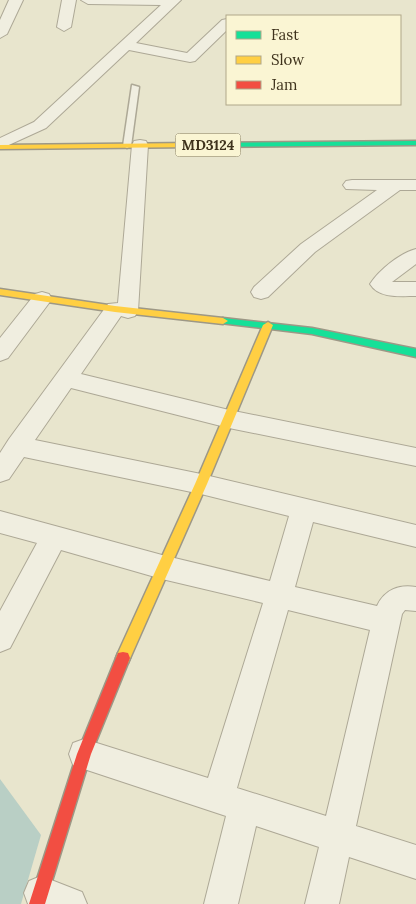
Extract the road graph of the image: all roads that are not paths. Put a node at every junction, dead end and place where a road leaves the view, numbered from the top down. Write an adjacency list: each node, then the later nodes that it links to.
1 (16, 0): 9 (street)
2 (69, 0): 8 (street)
3 (88, 0): 4 (street)
4 (115, 0): 5 (street); 6 (street)
5 (173, 1): 10 (street)
6 (109, 16)
7 (226, 24): 10 (street)
8 (64, 27)
9 (0, 34)
10 (126, 44): 13 (street)
11 (135, 87): 14 (lane)
12 (416, 143): 14 (street, MD3124)
13 (0, 146): 14 (street, MD3124)
14 (134, 146): 23 (street)
15 (416, 184): 17 (street)
16 (352, 185): 17 (street)
17 (396, 185): 21 (street)
18 (416, 255): 19 (street)
19 (416, 289)
20 (0, 292): 22 (street)
21 (261, 292)
22 (42, 299): 23 (street); 25 (street)
23 (121, 310): 24 (street); 27 (street)
24 (268, 325): 26 (street); 28 (street)
25 (0, 353)
26 (416, 354)
27 (65, 378): 28 (street); 29 (street)
28 (229, 419): 30 (street); 32 (street)
29 (17, 446): 31 (street); 32 (street)
30 (416, 457)
31 (0, 472)
32 (201, 484): 33 (street); 37 (street)
33 (304, 509): 35 (street); 38 (street)
34 (0, 522): 36 (street)
35 (416, 536)
36 (54, 537): 37 (street); 41 (street)
37 (162, 567): 38 (street); 42 (street)
38 (279, 595): 40 (street); 43 (street)
39 (416, 599): 40 (street)
40 (386, 621): 44 (street)
41 (0, 639)
42 (84, 754): 43 (street); 46 (street)
43 (231, 801): 44 (street); 47 (street)
44 (337, 836): 45 (street); 48 (street)
45 (416, 862)
46 (49, 900)
47 (221, 904)
48 (322, 904)

